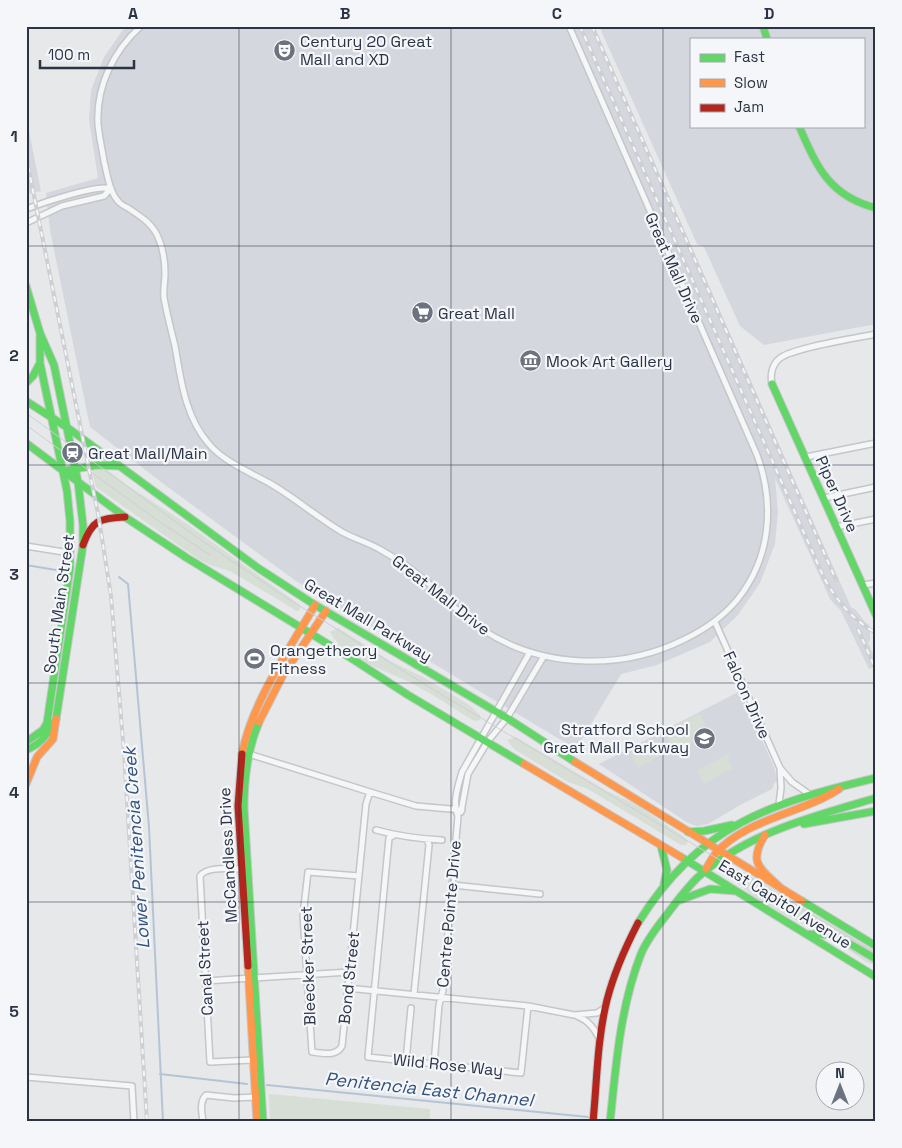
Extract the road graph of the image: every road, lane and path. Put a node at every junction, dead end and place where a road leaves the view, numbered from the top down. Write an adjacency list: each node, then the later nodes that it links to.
1 (141, 26): 6 (street, Great Mall Drive)
2 (568, 26): 39 (street, Great Mall Drive)
3 (763, 26): 4 (main road)
4 (768, 38)
5 (800, 128): 7 (main road)
6 (111, 188): 8 (street); 9 (street); 44 (street, Great Mall Drive)
7 (876, 208)
8 (26, 209)
9 (26, 223)
10 (26, 286): 11 (main road, South Main Street)
11 (40, 333): 13 (main road, South Main Street); 18 (main road, South Main Street)
12 (876, 334): 15 (street)
13 (40, 363): 14 (main road); 17 (main road, South Main Street)
14 (26, 383)
15 (772, 384): 21 (main road, Piper Drive)
16 (26, 401): 17 (main road, Great Mall Parkway)
17 (52, 418): 18 (main road, Great Mall Parkway); 24 (main road, South Main Street)
18 (68, 428): 22 (main road, Great Mall Parkway); 23 (main road, South Main Street)
19 (26, 443): 24 (main road)
20 (876, 443): 21 (street)
21 (806, 457): 27 (main road, Piper Drive)
22 (119, 466): 23 (main road); 36 (main road, Great Mall Parkway)
23 (76, 468): 24 (main road); 25 (main road, South Main Street)
24 (62, 471): 25 (main road); 33 (main road, South Main Street)
25 (78, 482): 28 (main road); 31 (main road, South Main Street)
26 (876, 487): 27 (street)
27 (824, 498): 30 (main road, Piper Drive)
28 (125, 517): 31 (main road); 42 (main road)
29 (876, 519): 30 (street)
30 (836, 527): 35 (main road, Piper Drive)
31 (83, 545): 41 (main road, South Main Street)
32 (26, 546): 33 (street)
33 (70, 553): 40 (main road, South Main Street)
34 (876, 583): 35 (street)
35 (862, 585): 38 (main road, Piper Drive)
36 (315, 605): 37 (main road, Great Mall Parkway); 42 (main road, McCandless Drive)
37 (326, 611): 43 (main road, McCandless Drive); 46 (main road, Great Mall Parkway)
38 (876, 615)
39 (715, 622): 45 (street, Great Mall Drive); 53 (street, Falcon Drive)
40 (61, 626): 41 (main road); 50 (main road, South Main Street)
41 (71, 627): 48 (main road, South Main Street)
42 (302, 628): 43 (main road); 78 (main road, McCandless Drive)
43 (310, 633): 49 (main road); 52 (main road, McCandless Drive)
44 (530, 652): 45 (street, Great Mall Drive); 46 (street, Centre Pointe Drive)
45 (544, 656): 47 (street)
46 (496, 712): 47 (main road, Great Mall Parkway); 49 (street, Centre Pointe Drive)
47 (507, 718): 49 (street); 68 (main road, Great Mall Parkway)
48 (56, 719): 51 (main road, South Main Street); 55 (main road)
49 (485, 739): 61 (street, Centre Pointe Drive); 62 (street, Centre Pointe Drive); 74 (main road)
50 (26, 742)
51 (26, 750)
52 (249, 754): 57 (street); 93 (main road, McCandless Drive)
53 (780, 768): 58 (street, Falcon Drive); 60 (street, Falcon Drive)
54 (876, 778): 56 (main road)
55 (26, 784)
56 (843, 786): 58 (main road); 75 (main road)
57 (370, 792): 61 (street); 80 (street, Bond Street)
58 (809, 795): 60 (main road)
59 (876, 798): 66 (main road)
60 (779, 804): 65 (main road)
61 (455, 809): 62 (street); 64 (street, Centre Pointe Drive)
62 (462, 810): 64 (street, Centre Pointe Drive)
63 (876, 811): 66 (main road)
64 (458, 816): 81 (street, Centre Pointe Drive)
65 (738, 823): 68 (main road); 73 (main road)
66 (784, 826): 69 (main road)
67 (376, 830): 70 (street)
68 (688, 832): 73 (main road, Great Mall Parkway)
69 (767, 833): 76 (main road); 83 (main road)
70 (394, 834): 71 (street); 96 (street)
71 (427, 839): 72 (street); 97 (street)
72 (442, 840)
73 (707, 844): 75 (main road, East Capitol Avenue); 77 (main road)
74 (661, 846): 77 (main road); 82 (main road)
75 (718, 850): 76 (main road, East Capitol Avenue); 79 (main road)
76 (728, 856): 79 (main road); 83 (main road, East Capitol Avenue)
77 (686, 861): 79 (main road); 82 (main road)
78 (242, 869): 93 (main road, McCandless Drive); 94 (street, Canal Street)
79 (705, 871): 84 (main road, East Capitol Avenue); 86 (main road)
80 (359, 876): 90 (street, Bond Street); 91 (street, Bleecker Street)
81 (453, 885): 85 (street); 98 (street, Centre Pointe Drive)
82 (663, 888): 100 (main road)
83 (782, 889): 88 (main road, East Capitol Avenue)
84 (736, 890): 86 (main road); 87 (main road, East Capitol Avenue)
85 (540, 894)
86 (677, 901): 115 (main road)
87 (806, 934): 89 (main road); 92 (main road, East Capitol Avenue)
88 (876, 946)
89 (876, 959)
90 (349, 972): 91 (street); 95 (street, Bond Street)
91 (307, 975): 93 (street); 104 (street, Bleecker Street)
92 (876, 977)
93 (251, 978): 94 (street); 105 (main road, McCandless Drive); 109 (main road, McCandless Drive)
94 (205, 981): 105 (street, Canal Street)
95 (347, 988): 96 (street); 104 (street, Bond Street)
96 (374, 990): 97 (street); 106 (street, Wild Rose Way)
97 (414, 994): 98 (street)
98 (441, 997): 99 (street, Centre Pointe Drive); 107 (street)
99 (528, 1006): 102 (street, Centre Pointe Drive); 107 (street, Wild Rose Way)
100 (606, 1007): 102 (street, Centre Pointe Drive); 103 (main road)
101 (411, 1008): 106 (street)
102 (574, 1015): 103 (street, Centre Pointe Drive)
103 (600, 1041): 114 (main road)
104 (312, 1052)
105 (253, 1060): 109 (main road, McCandless Drive)
106 (406, 1061): 107 (street, Wild Rose Way)
107 (434, 1064)
108 (26, 1077): 110 (street)
109 (258, 1097): 111 (street); 112 (main road, McCandless Drive); 113 (main road, McCandless Drive)
110 (134, 1122)
111 (202, 1122)
112 (257, 1122)
113 (263, 1122)
114 (593, 1122)
115 (610, 1122)

